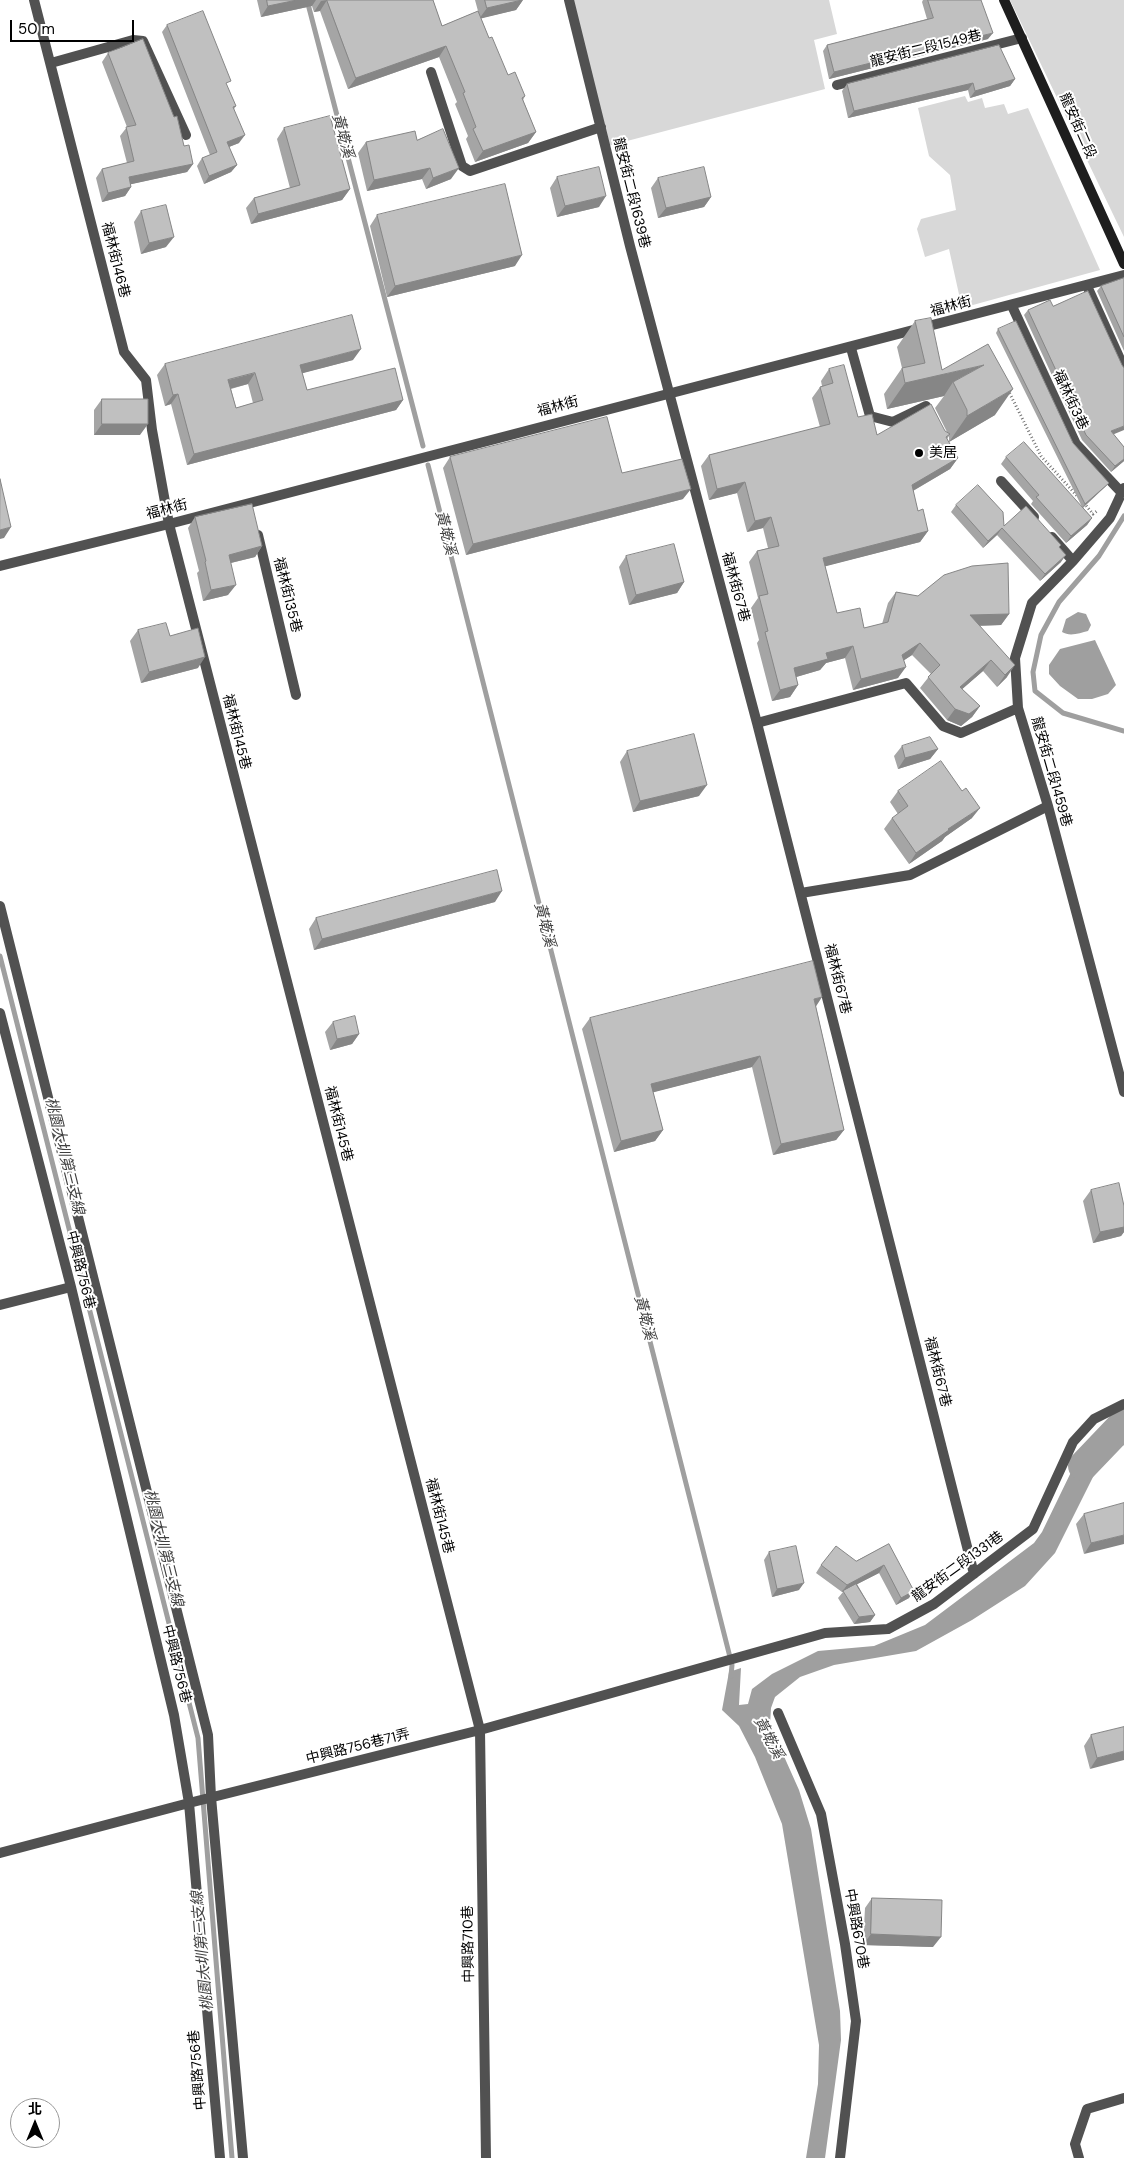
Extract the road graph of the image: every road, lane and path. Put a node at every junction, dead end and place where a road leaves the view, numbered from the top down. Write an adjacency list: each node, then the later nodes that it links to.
1 (34, 0): 5 (street, 福林街146巷)
2 (569, 0): 8 (street, 龍安街二段1639巷)
3 (1004, 0): 4 (street, 龍安街二段)
4 (1022, 38): 7 (street, 龍安街二段1549巷); 10 (street, 龍安街二段)
5 (50, 63): 9 (street); 23 (street, 福林街146巷)
6 (431, 72): 8 (street)
7 (838, 85)
8 (601, 127): 17 (street, 龍安街二段1639巷)
9 (186, 135)
10 (1124, 264)
11 (1124, 276): 12 (street, 福林街)
12 (1087, 286): 13 (street, 福林街); 15 (street)
13 (1012, 306): 14 (street, 福林街); 20 (street, 福林街3巷)
14 (851, 348): 17 (street, 福林街); 18 (street)
15 (1124, 368)
16 (1006, 386): 22 (path)
17 (670, 392): 21 (street, 福林街); 28 (street, 福林街67巷)
18 (939, 431)
19 (1001, 481): 24 (street)
20 (1123, 491): 24 (street, 龍安街二段1459巷)
21 (253, 512): 23 (street, 福林街); 26 (street, 福林街135巷)
22 (1093, 514)
23 (168, 524): 25 (street, 福林街); 40 (street, 福林街145巷)
24 (1073, 561): 27 (street, 龍安街二段1459巷)
25 (0, 566)
26 (296, 695)
27 (1018, 708): 28 (street); 29 (street, 龍安街二段1459巷)
28 (757, 723): 30 (street, 福林街67巷)
29 (1048, 806): 30 (street); 33 (street, 龍安街二段1459巷)
30 (801, 893): 37 (street, 福林街67巷)
31 (0, 906): 41 (street)
32 (0, 1013): 34 (street, 中興路756巷)
33 (1124, 1092)
34 (71, 1287): 35 (street); 42 (street, 中興路756巷)
35 (0, 1305)
36 (1124, 1404): 37 (street, 龍安街二段1331巷)
37 (974, 1574): 38 (street, 龍安街二段1331巷)
38 (721, 1663): 40 (street, 中興路756巷71弄)
39 (778, 1713): 48 (street, 中興路670巷)
40 (480, 1730): 41 (street, 中興路756巷71弄); 47 (street, 中興路710巷)
41 (211, 1797): 42 (street, 中興路756巷71弄); 46 (street)
42 (189, 1802): 43 (street, 中興路756巷71弄); 45 (street, 中興路756巷)
43 (0, 1853)
44 (1124, 2098): 49 (street)
45 (220, 2158)
46 (243, 2158)
47 (486, 2158)
48 (840, 2158)
49 (1078, 2158)

